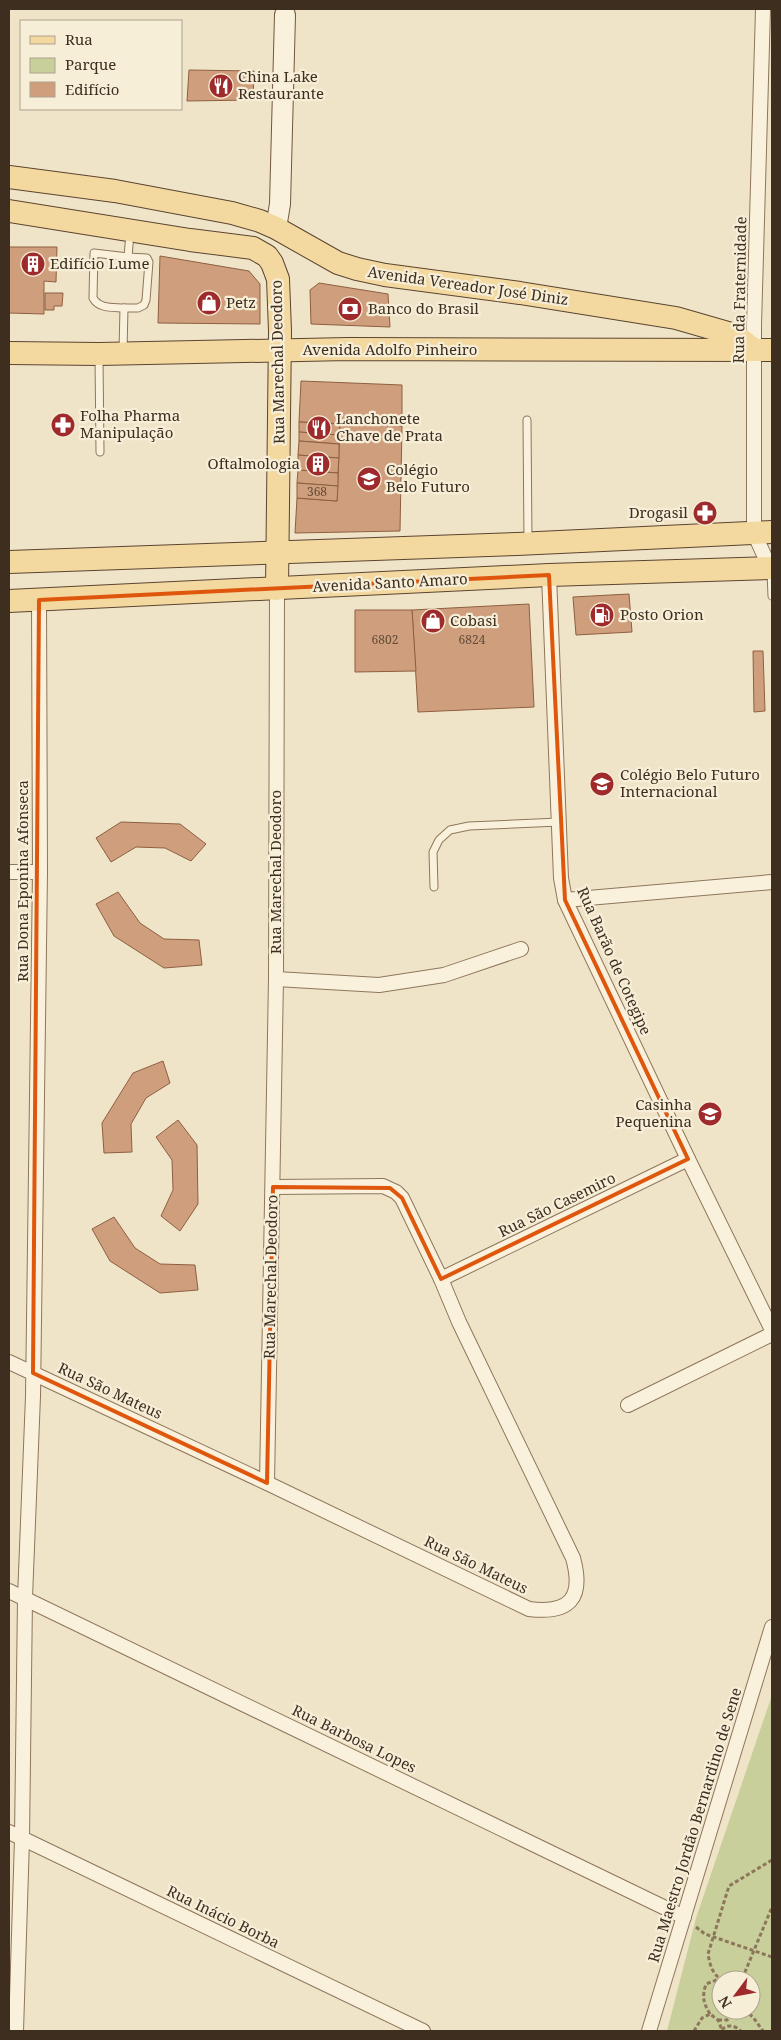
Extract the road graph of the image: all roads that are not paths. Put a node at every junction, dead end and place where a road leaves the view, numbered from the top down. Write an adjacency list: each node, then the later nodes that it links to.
1 (763, 9): 10 (street, Rua da Fraternidade)
2 (285, 11): 5 (street)
3 (9, 177): 5 (main road, Avenida Vereador José Diniz)
4 (9, 211): 6 (main road)
5 (276, 228): 10 (main road, Avenida Vereador José Diniz)
6 (130, 230): 7 (lane); 9 (main road, Rua Marechal Deodoro)
7 (128, 257): 8 (lane); 8 (lane)
8 (124, 308): 13 (lane)
9 (280, 350): 10 (main road, Avenida Adolfo Pinheiro); 13 (main road, Avenida Adolfo Pinheiro); 18 (main road, Rua Marechal Deodoro)
10 (764, 350): 16 (street, Rua da Fraternidade)
11 (9, 353): 12 (main road, Avenida Adolfo Pinheiro)
12 (99, 354): 13 (main road, Avenida Adolfo Pinheiro); 15 (lane)
13 (123, 354)
14 (527, 420): 17 (lane)
15 (100, 452)
16 (763, 533): 17 (main road); 20 (street, Rua da Fraternidade)
17 (528, 544): 18 (main road)
18 (278, 552): 19 (main road); 22 (main road, Rua Marechal Deodoro)
19 (9, 562)
20 (771, 568): 21 (main road, Avenida Santo Amaro); 23 (lane)
21 (549, 575): 22 (main road, Avenida Santo Amaro); 26 (street, Rua Barão de Cotegipe)
22 (277, 589): 24 (main road, Avenida Santo Amaro); 33 (street, Rua Marechal Deodoro)
23 (772, 596)
24 (39, 600): 25 (main road, Avenida Santo Amaro); 28 (street, Rua Dona Eponina Afonseca)
25 (9, 601)
26 (560, 822): 30 (lane); 31 (street, Rua Barão de Cotegipe)
27 (9, 872): 28 (street)
28 (40, 872): 40 (street, Rua Dona Eponina Afonseca)
29 (772, 882): 31 (street)
30 (434, 888)
31 (565, 900): 34 (street, Rua Barão de Cotegipe)
32 (521, 949): 33 (street)
33 (276, 979): 35 (street, Rua Marechal Deodoro)
34 (688, 1159): 36 (street, Rua São Casemiro); 37 (street, Rua Barão de Cotegipe)
35 (273, 1187): 36 (street, Rua São Mateus); 42 (street, Rua Marechal Deodoro)
36 (441, 1279): 42 (street, Rua São Mateus)
37 (772, 1330)
38 (772, 1334): 41 (street)
39 (9, 1362): 40 (street, Rua São Mateus)
40 (33, 1373): 42 (street, Rua São Mateus); 44 (street, Rua Dona Eponina Afonseca)
41 (628, 1405)
42 (267, 1483)
43 (9, 1591): 44 (street, Rua Barbosa Lopes)
44 (26, 1598): 47 (street, Rua Dona Eponina Afonseca); 48 (street, Rua Barbosa Lopes)
45 (772, 1627): 48 (street, Rua Maestro Jordão Bernardino de Sene)
46 (9, 1832): 47 (street, Rua Inácio Borba)
47 (22, 1838): 49 (street, Rua Dona Eponina Afonseca); 50 (street, Rua Inácio Borba)
48 (684, 1917): 51 (street, Rua Maestro Jordão Bernardino de Sene)
49 (16, 2031)
50 (423, 2031)
51 (650, 2031)

